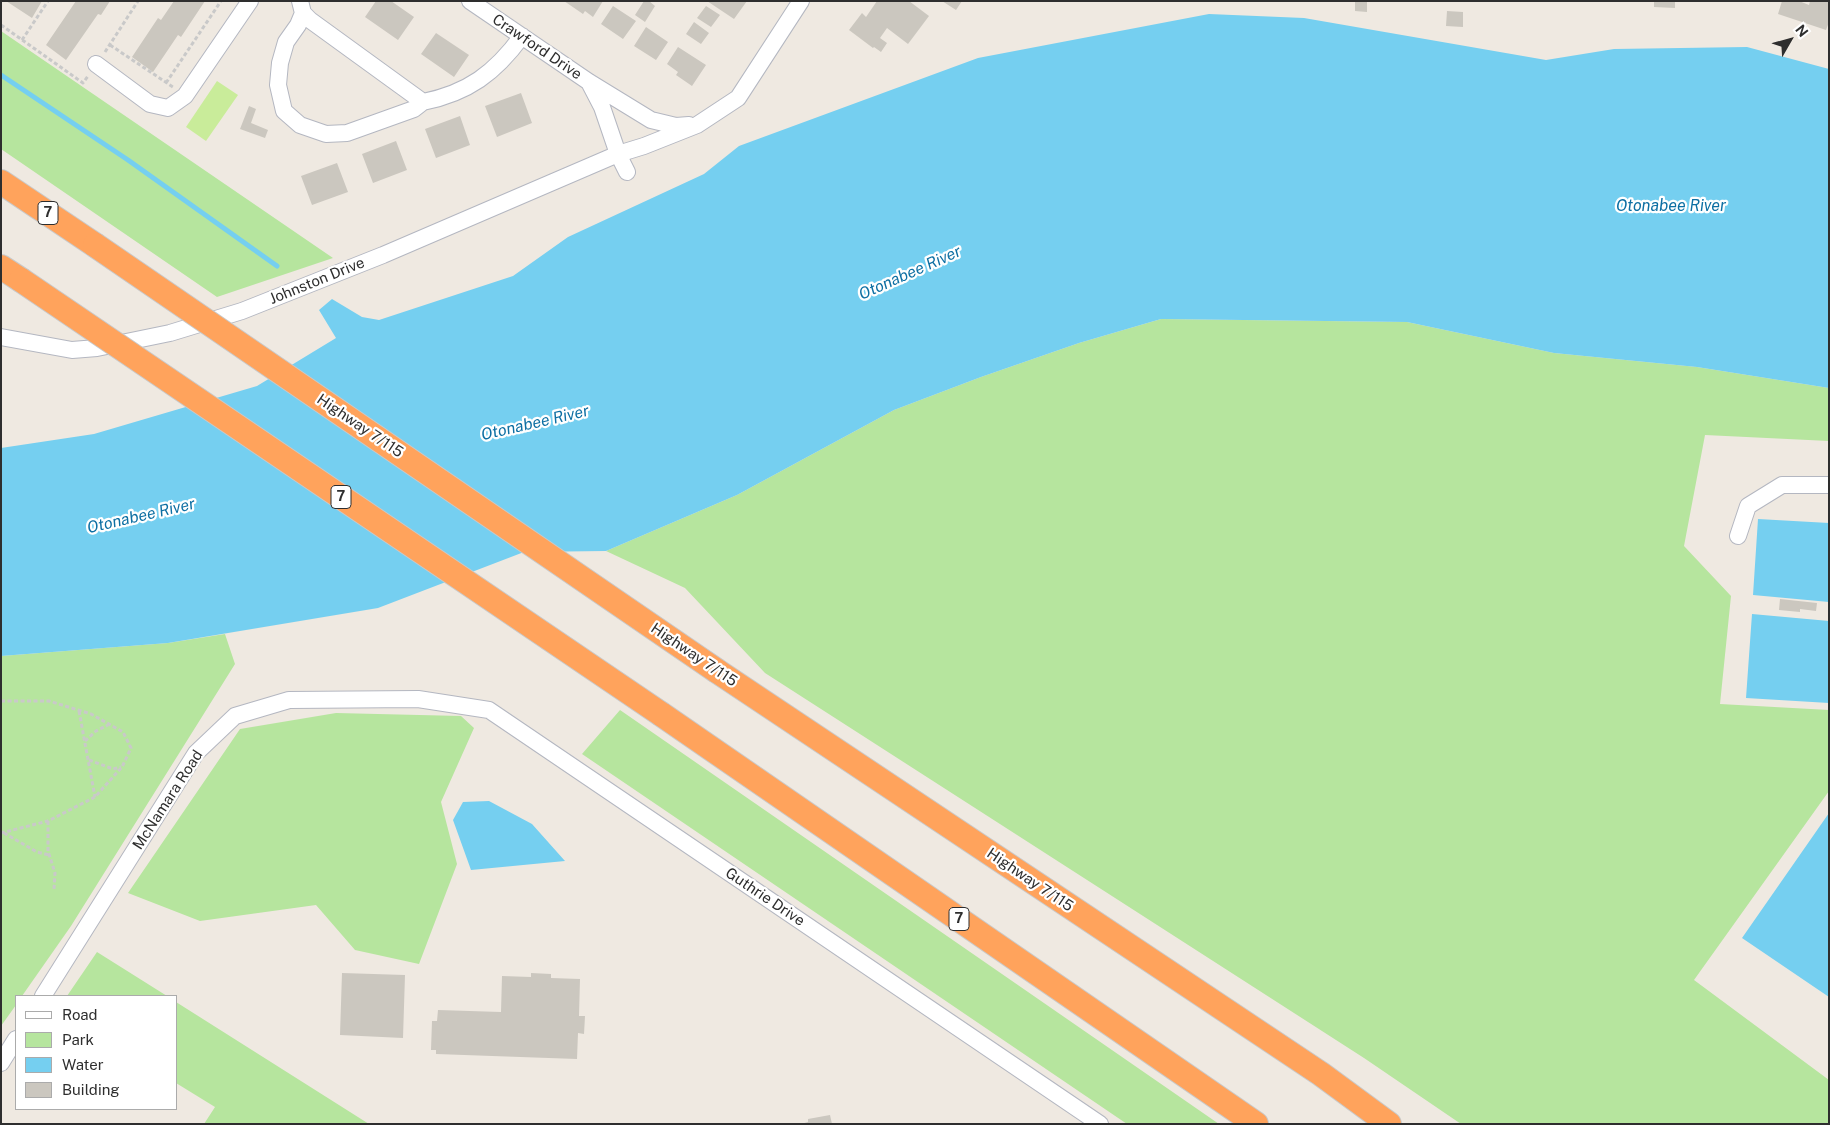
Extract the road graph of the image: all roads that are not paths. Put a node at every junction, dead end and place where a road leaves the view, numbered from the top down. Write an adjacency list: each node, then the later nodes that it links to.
1 (250, 1): 6 (street)
2 (470, 1): 5 (street, Crawford Drive)
3 (802, 1): 9 (street, Johnston Drive)
4 (301, 7): 8 (street); 8 (street)
5 (522, 36): 7 (street, Crawford Drive); 8 (street)
6 (96, 64)
7 (589, 82): 9 (street); 10 (street, Crawford Drive)
8 (423, 102)
9 (697, 125): 10 (street, Johnston Drive)
10 (618, 154): 11 (street, Crawford Drive); 14 (street, Johnston Drive)
11 (627, 172)
12 (1, 182): 21 (highway, Highway 7/115 / 7, bridge)
13 (1, 267): 23 (highway, 7, bridge)
14 (1, 337)
15 (1829, 485): 16 (street)
16 (1738, 536)
17 (418, 699): 18 (street, McNamara Road); 22 (street, Guthrie Drive)
18 (44, 995)
19 (15, 1041): 20 (street)
20 (1, 1063)
21 (1321, 1074): 24 (highway, Highway 7/115 / 7); 25 (highway)
22 (1100, 1124)
23 (1256, 1124)
24 (1389, 1124)
25 (1401, 1124)

